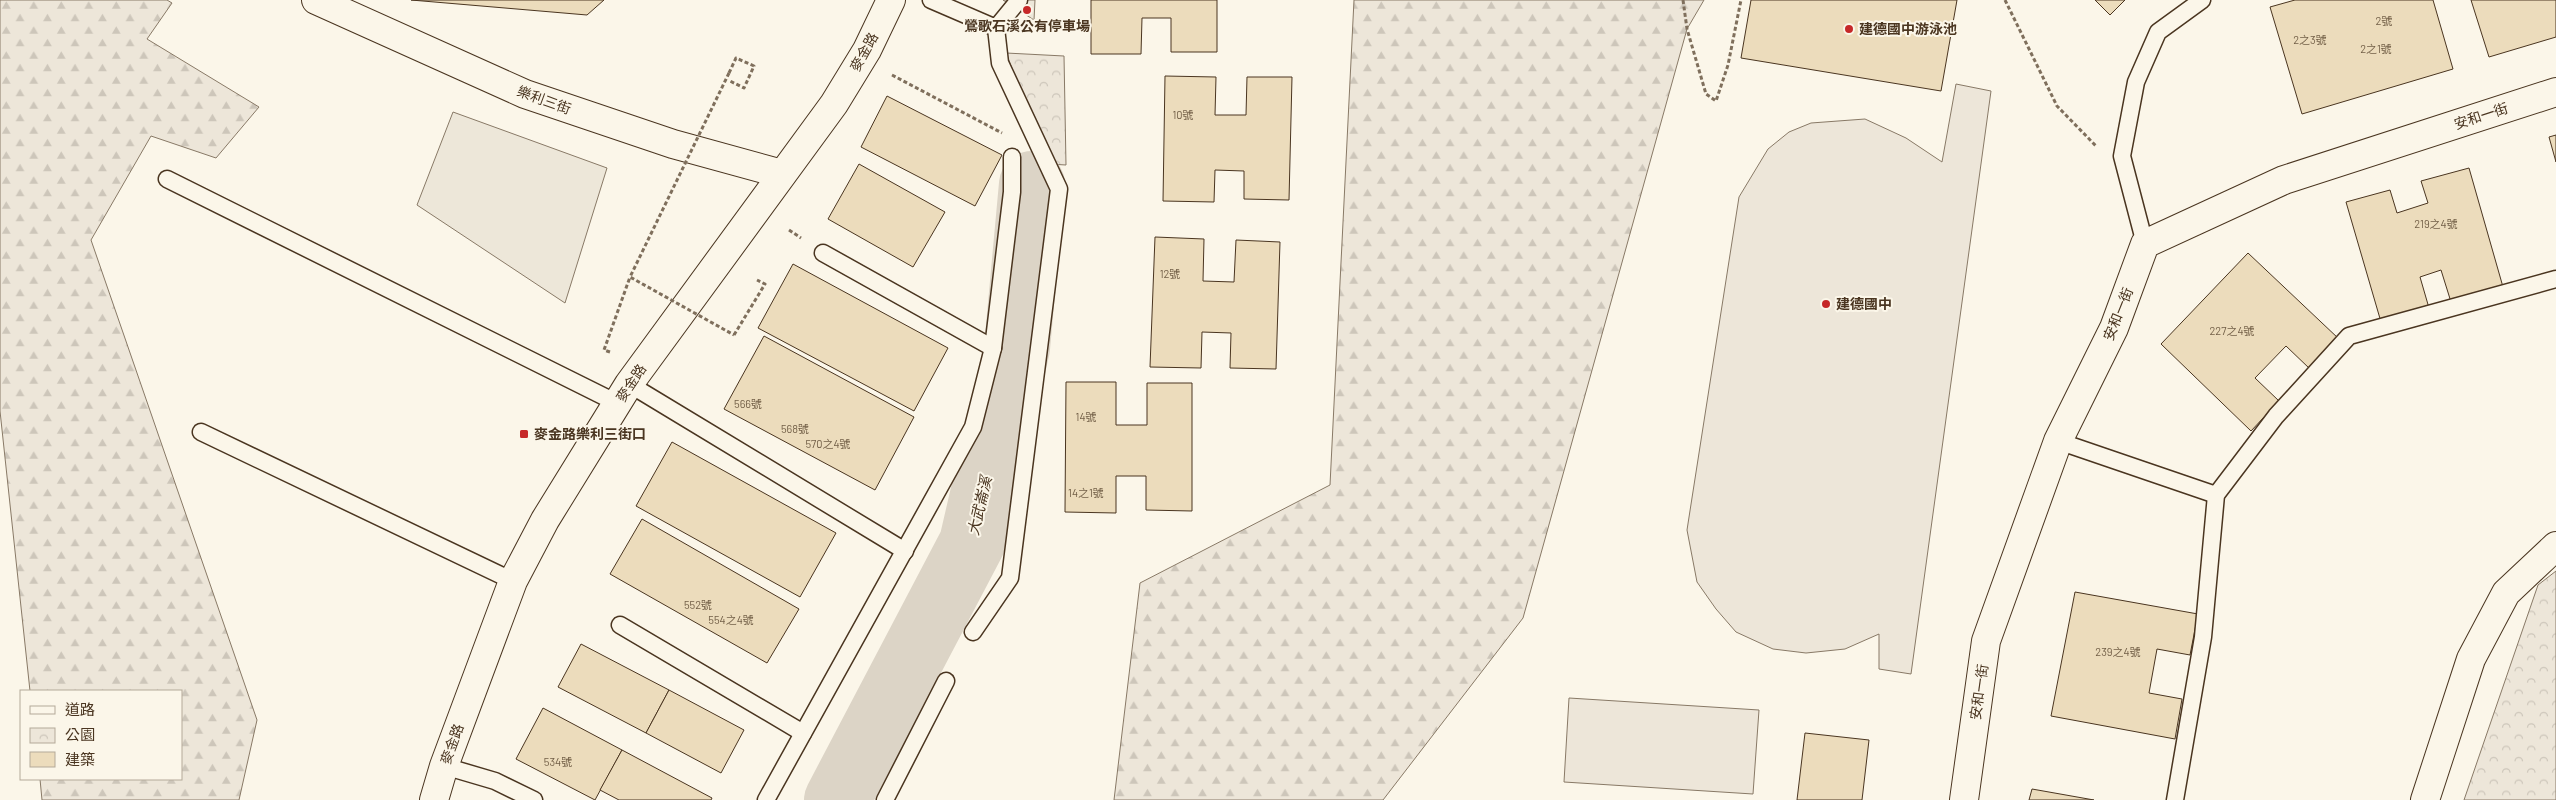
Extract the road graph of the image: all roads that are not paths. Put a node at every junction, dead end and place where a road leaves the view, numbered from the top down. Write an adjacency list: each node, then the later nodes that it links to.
1 (316, 0): 9 (street, 樂利三街)
2 (891, 0): 9 (street, 麥金路)
3 (931, 0): 6 (lane)
4 (1019, 0): 6 (lane)
5 (2202, 0): 11 (lane)
6 (996, 28): 23 (lane)
7 (2556, 92): 11 (street, 安和一街)
8 (1012, 157): 14 (lane)
9 (782, 174): 15 (street, 麥金路)
10 (167, 179): 15 (lane)
11 (2145, 244): 17 (street, 安和一街)
12 (823, 253): 14 (lane)
13 (2556, 279): 18 (lane)
14 (993, 348): 20 (lane)
15 (623, 393): 20 (lane); 21 (street, 麥金路)
16 (201, 432): 21 (lane)
17 (2058, 441): 18 (lane); 31 (street, 安和一街)
18 (2216, 495): 32 (lane)
19 (2556, 546): 33 (street)
20 (905, 551): 25 (lane)
21 (513, 581): 26 (street, 麥金路)
22 (620, 625): 25 (lane)
23 (973, 632)
24 (946, 681): 30 (lane)
25 (803, 733): 29 (lane)
26 (444, 766): 27 (street, 麥金路); 28 (lane)
27 (434, 800)
28 (534, 800)
29 (766, 800)
30 (886, 800)
31 (1964, 800)
32 (2175, 800)
33 (2425, 800)

